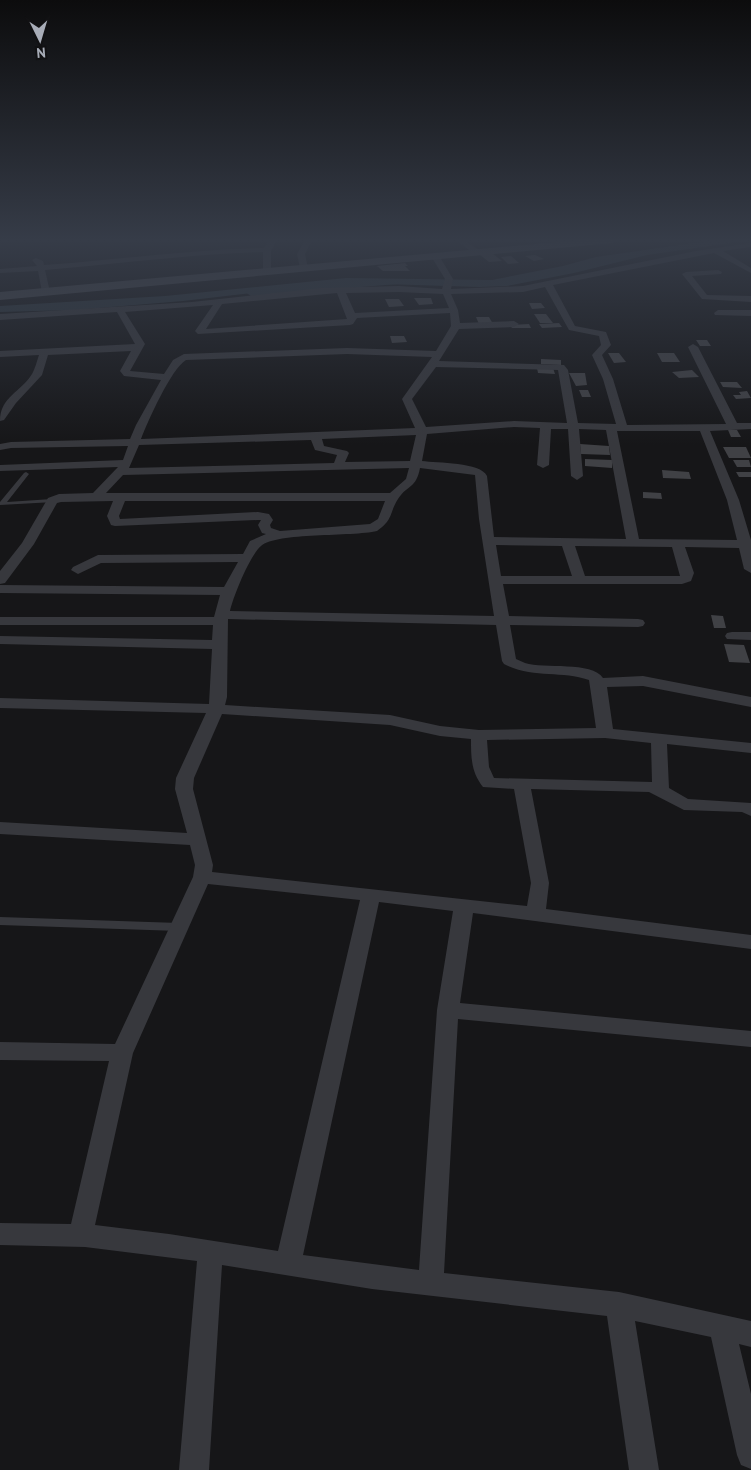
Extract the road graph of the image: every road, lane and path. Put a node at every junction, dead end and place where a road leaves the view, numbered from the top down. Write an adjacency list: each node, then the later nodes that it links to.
1 (140, 309): 5 (street)
2 (215, 309): 13 (street)
3 (348, 309): 9 (street)
4 (561, 309): 25 (street)
5 (120, 310): 10 (street); 15 (street)
6 (454, 310): 9 (street); 12 (street)
7 (718, 313): 8 (street)
8 (751, 313)
9 (351, 316): 13 (street)
10 (0, 317)
11 (514, 324): 12 (street)
12 (456, 326): 18 (street)
13 (292, 340): 18 (street); 19 (street)
14 (693, 347): 23 (street)
15 (139, 348): 16 (street); 19 (street)
16 (44, 353): 17 (street); 20 (street)
17 (0, 354)
18 (437, 359): 22 (street); 27 (street)
19 (168, 377): 29 (street)
20 (0, 418)
21 (546, 425): 22 (street); 27 (street); 32 (street)
22 (573, 426): 25 (street); 37 (street)
23 (733, 426): 24 (street); 26 (street)
24 (751, 426)
25 (617, 427): 26 (street); 46 (street)
26 (704, 428): 48 (street)
27 (422, 431): 28 (street); 31 (street)
28 (316, 436): 29 (street); 34 (street)
29 (134, 442): 30 (street); 33 (street)
30 (0, 447)
31 (415, 464): 34 (street); 40 (street); 44 (street)
32 (543, 465)
33 (124, 467): 34 (street); 35 (street); 38 (street)
34 (338, 467)
35 (0, 468)
36 (26, 474): 42 (lane)
37 (577, 476)
38 (96, 497): 39 (street); 41 (street)
39 (120, 497): 40 (street); 43 (street)
40 (393, 497): 43 (street)
41 (52, 501): 42 (lane); 52 (street)
42 (1, 504)
43 (278, 535): 49 (street)
44 (489, 541): 45 (street); 53 (street)
45 (567, 541): 46 (street); 54 (street)
46 (633, 542): 47 (street)
47 (676, 543): 48 (street); 54 (street)
48 (747, 544): 50 (street)
49 (247, 558): 51 (street); 56 (street)
50 (751, 569)
51 (78, 570)
52 (0, 580)
53 (495, 580): 54 (street); 59 (street)
54 (580, 580)
55 (0, 589): 56 (street)
56 (228, 591): 57 (street)
57 (221, 618): 58 (street); 59 (street); 64 (street)
58 (0, 621)
59 (502, 621): 60 (street); 65 (street)
60 (638, 623)
61 (732, 636): 62 (street)
62 (751, 636)
63 (0, 640): 64 (street)
64 (220, 645): 68 (street)
65 (599, 683): 66 (street); 69 (street)
66 (751, 702)
67 (0, 703): 68 (street)
68 (216, 709): 70 (street); 77 (street)
69 (605, 732): 70 (street); 71 (street)
70 (479, 735): 73 (street)
71 (659, 738): 72 (street); 74 (street)
72 (751, 748)
73 (522, 785): 74 (street); 81 (street)
74 (661, 790): 75 (street)
75 (751, 810)
76 (0, 828): 77 (street)
77 (198, 840): 78 (street)
78 (202, 877): 79 (street); 83 (street)
79 (371, 895): 80 (street); 92 (street)
80 (464, 905): 81 (street); 85 (street)
81 (536, 914): 84 (street)
82 (0, 920): 83 (lane)
83 (179, 927): 88 (street)
84 (751, 942)
85 (448, 1010): 86 (street); 93 (street)
86 (751, 1039)
87 (0, 1051): 88 (street)
88 (122, 1053): 90 (street)
89 (0, 1234): 90 (street)
90 (80, 1234): 91 (street)
91 (210, 1252): 92 (street); 98 (street)
92 (288, 1263): 93 (street)
93 (431, 1283): 94 (street)
94 (619, 1306): 95 (street); 99 (street)
95 (722, 1327): 96 (street); 97 (street)
96 (751, 1334)
97 (751, 1455)
98 (194, 1470)
99 (644, 1470)

